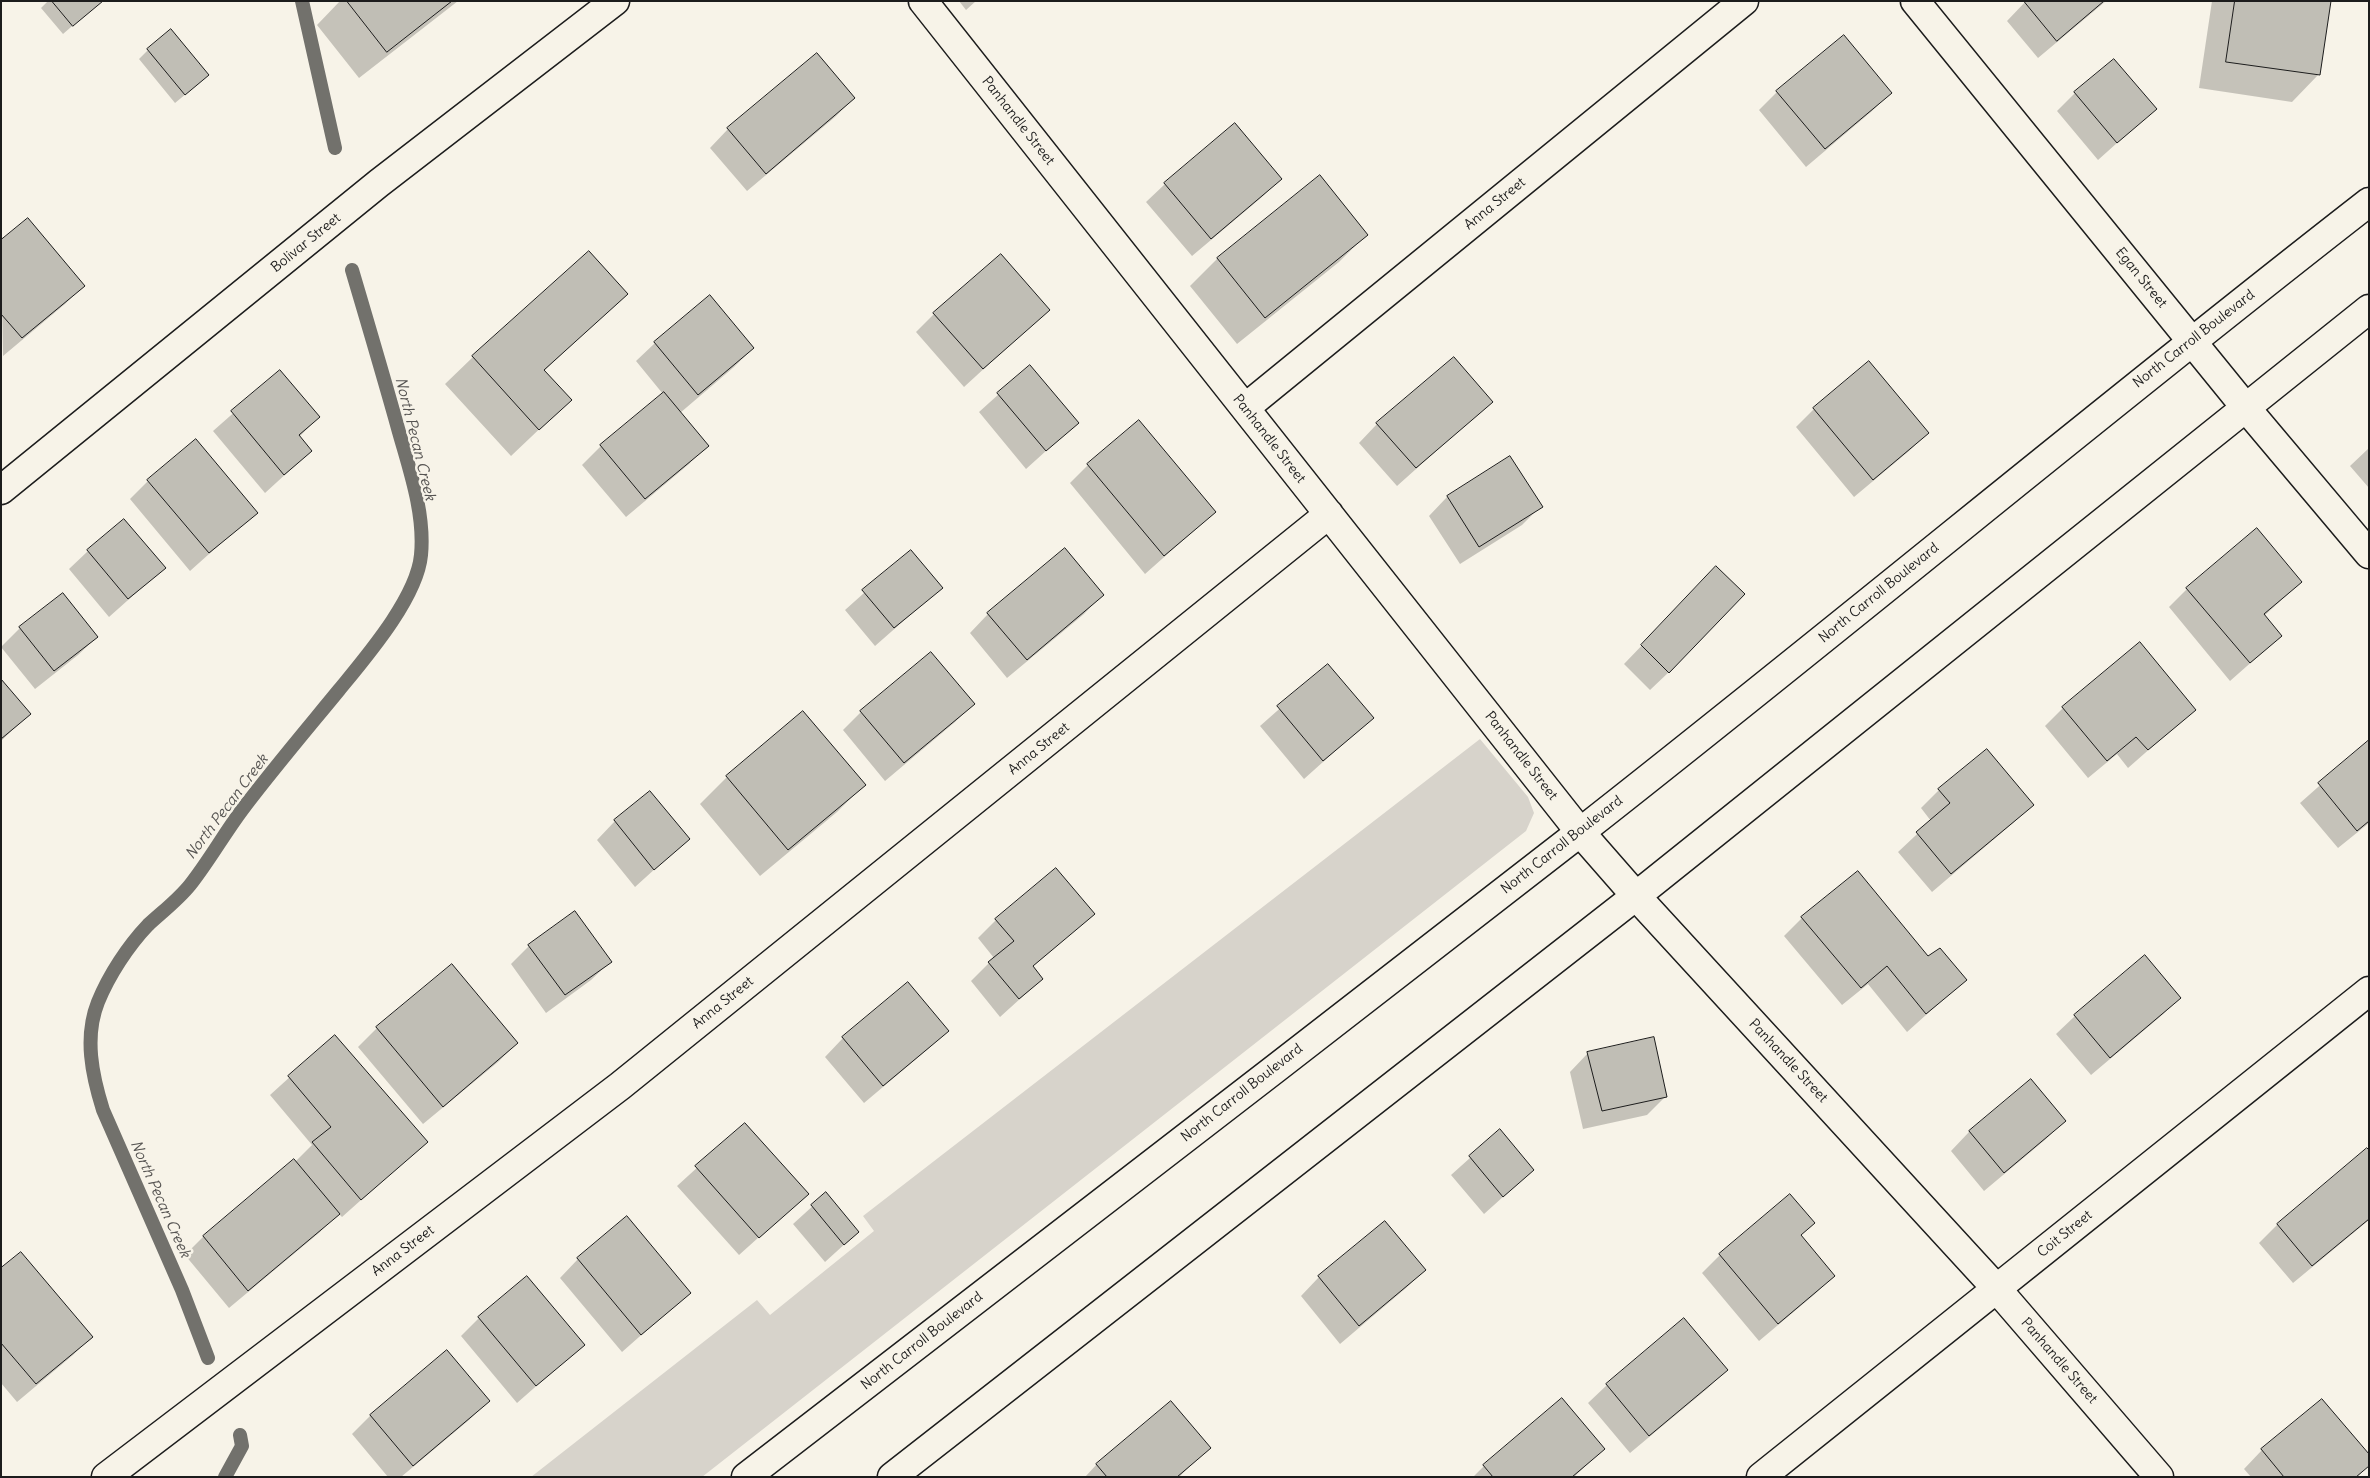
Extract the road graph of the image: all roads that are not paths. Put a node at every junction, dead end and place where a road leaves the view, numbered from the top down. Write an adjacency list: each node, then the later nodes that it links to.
1 (615, 1): 10 (street, Bolivar Street)
2 (923, 1): 8 (street, Panhandle Street)
3 (1744, 1): 8 (street, Anna Street)
4 (1915, 1): 7 (street, Egan Street)
5 (2369, 202): 7 (street, North Carroll Boulevard)
6 (2369, 309): 9 (street)
7 (2192, 340): 9 (street, Egan Street); 13 (street, North Carroll Boulevard)
8 (1245, 408): 11 (street, Panhandle Street)
9 (2246, 408): 12 (street, Egan Street); 14 (street)
10 (1, 490)
11 (1329, 514): 13 (street, Panhandle Street); 17 (street, Anna Street)
12 (2369, 554)
13 (1580, 832): 14 (street, Panhandle Street); 18 (street, North Carroll Boulevard)
14 (1636, 896): 16 (street, Panhandle Street); 19 (street)
15 (2369, 991): 16 (street, Coit Street)
16 (1996, 1288): 20 (street, Coit Street); 21 (street, Panhandle Street)
17 (106, 1477)
18 (746, 1477)
19 (892, 1477)
20 (1760, 1477)
21 (2159, 1477)

